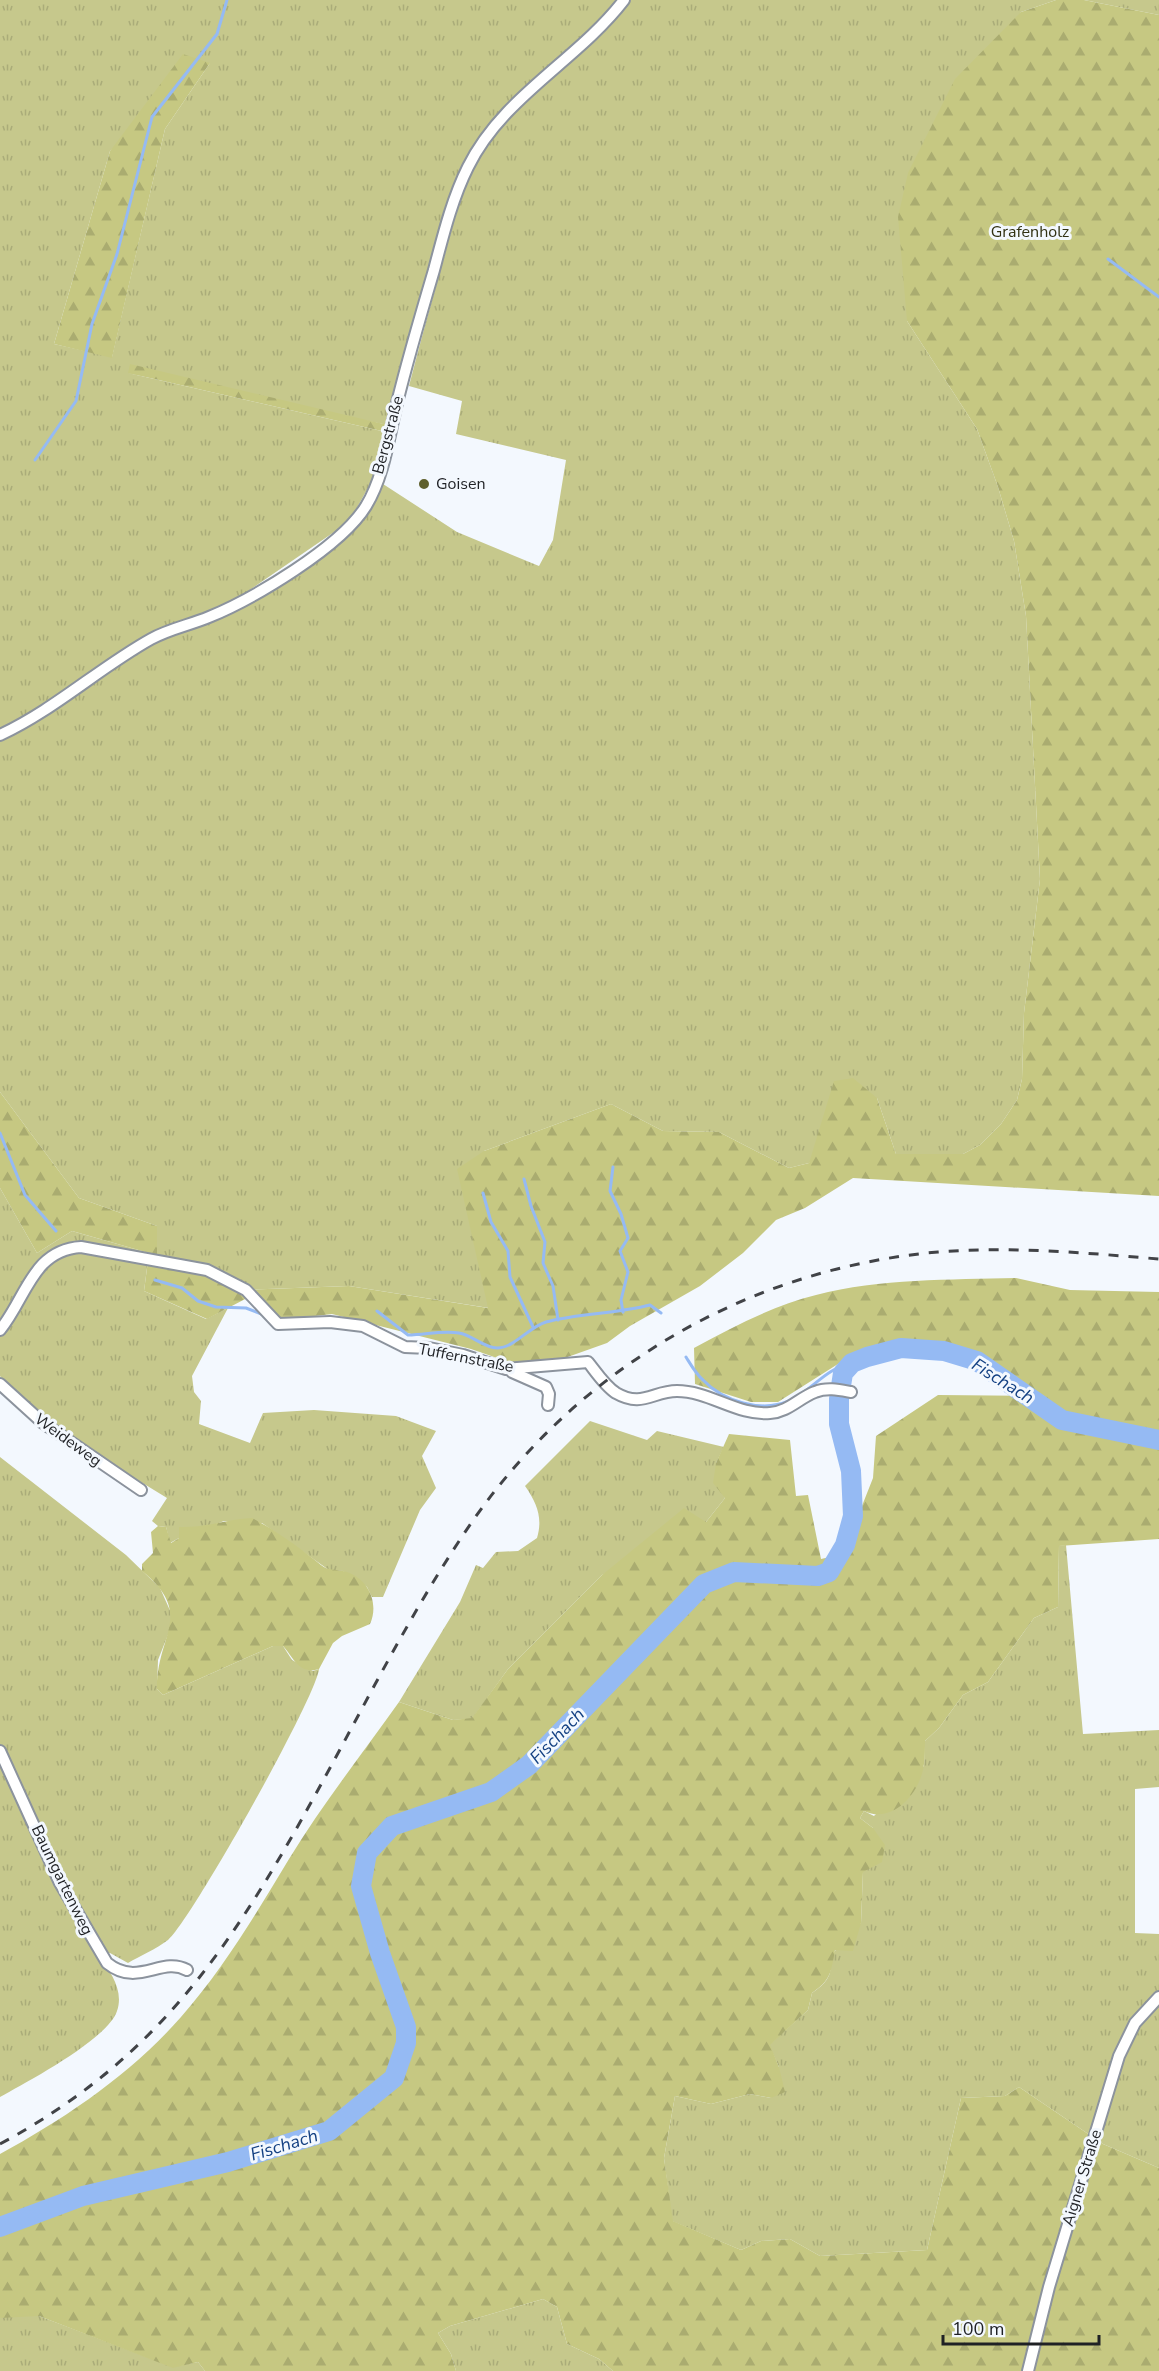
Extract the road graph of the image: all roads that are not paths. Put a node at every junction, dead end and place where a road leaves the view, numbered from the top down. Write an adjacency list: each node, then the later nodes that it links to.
1 (624, 0): 2 (street, Bergstraße)
2 (0, 735)
3 (0, 1330): 4 (street, Tuffernstraße)
4 (506, 1369): 6 (street, Tuffernstraße); 7 (street)
5 (0, 1384): 8 (street, Weideweg)
6 (852, 1392)
7 (548, 1405)
8 (141, 1490)
9 (0, 1751): 10 (street, Baumgartenweg)
10 (187, 1970)
11 (1159, 1997): 12 (street, Aigner Straße)
12 (1028, 2371)

